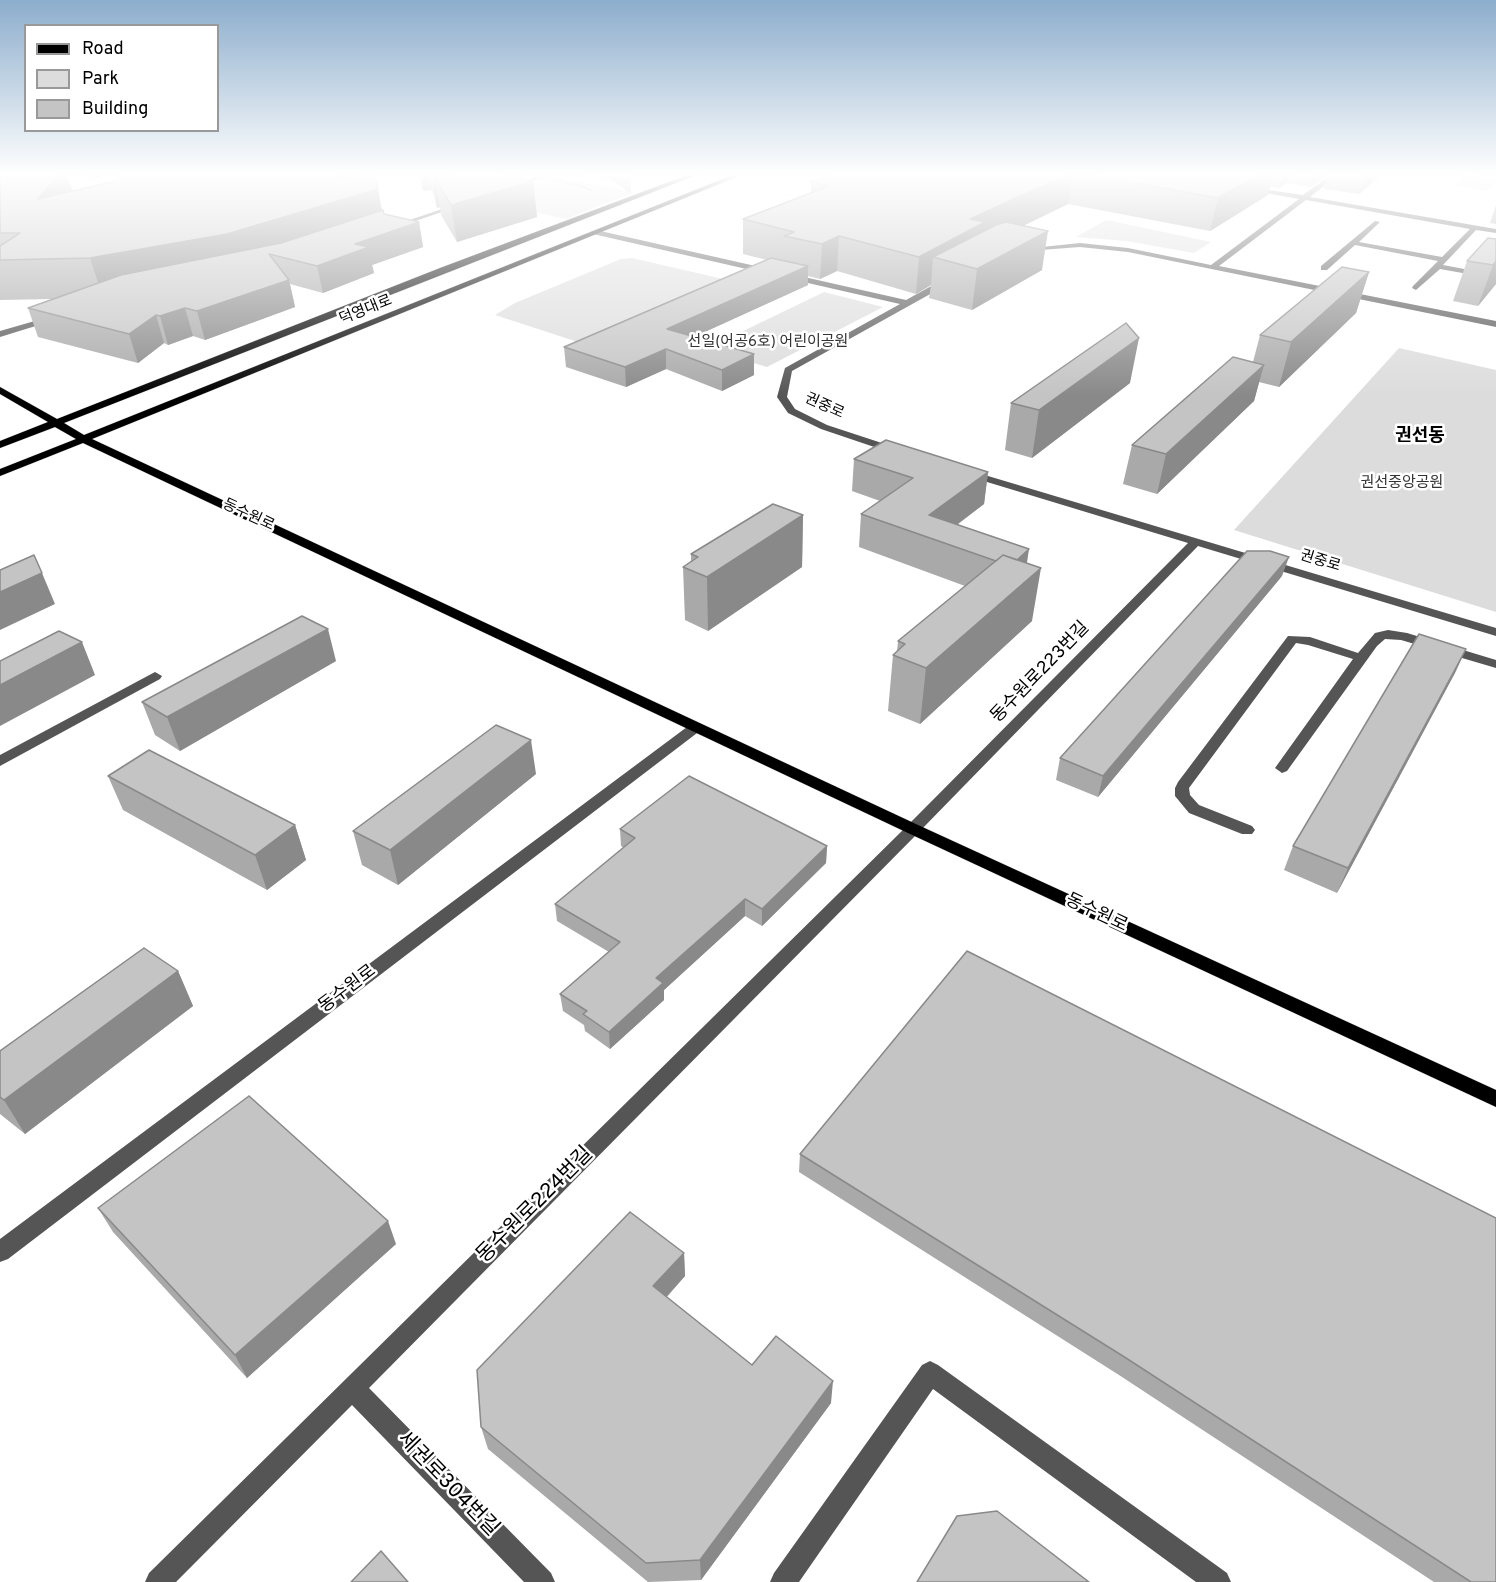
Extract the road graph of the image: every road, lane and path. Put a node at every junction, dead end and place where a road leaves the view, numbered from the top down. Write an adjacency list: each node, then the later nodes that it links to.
1 (501, 248): 22 (main road, 덕영대로)
2 (557, 248): 23 (main road, 덕영대로)
3 (665, 248): 17 (street)
4 (1029, 248): 10 (street)
5 (1108, 248): 12 (street)
6 (1239, 248): 12 (street)
7 (1347, 248): 13 (street)
8 (1374, 248): 11 (street)
9 (1455, 248): 11 (street)
10 (1018, 250)
11 (1441, 263): 15 (street); 16 (street)
12 (1213, 267): 19 (street)
13 (1324, 268)
14 (959, 274): 17 (street, 권중로)
15 (1496, 277)
16 (1416, 288)
17 (907, 303): 25 (street, 권중로)
18 (66, 314): 20 (street)
19 (1496, 324)
20 (0, 334)
21 (0, 390): 22 (main road, 동수원로)
22 (57, 423): 23 (main road, 동수원로); 24 (main road, 덕영대로)
23 (85, 440): 27 (main road, 덕영대로); 33 (main road, 동수원로)
24 (0, 445)
25 (902, 453)
26 (952, 468): 28 (street, 권중로)
27 (0, 473)
28 (1196, 541): 29 (street, 권중로); 36 (street, 동수원로223번길)
29 (1496, 632)
30 (1362, 658): 31 (street); 35 (street); 37 (street)
31 (1496, 664)
32 (154, 676): 34 (street)
33 (696, 727): 36 (main road, 동수원로); 39 (street, 동수원로)
34 (0, 761)
35 (1282, 768)
36 (913, 829): 38 (main road, 동수원로); 40 (street, 동수원로224번길)
37 (1247, 830)
38 (1496, 1100)
39 (0, 1252)
40 (352, 1388): 41 (street, 동수원로224번길); 42 (street, 세권로304번길)
41 (159, 1582)
42 (542, 1582)
43 (783, 1582): 44 (street)
44 (1218, 1582)

